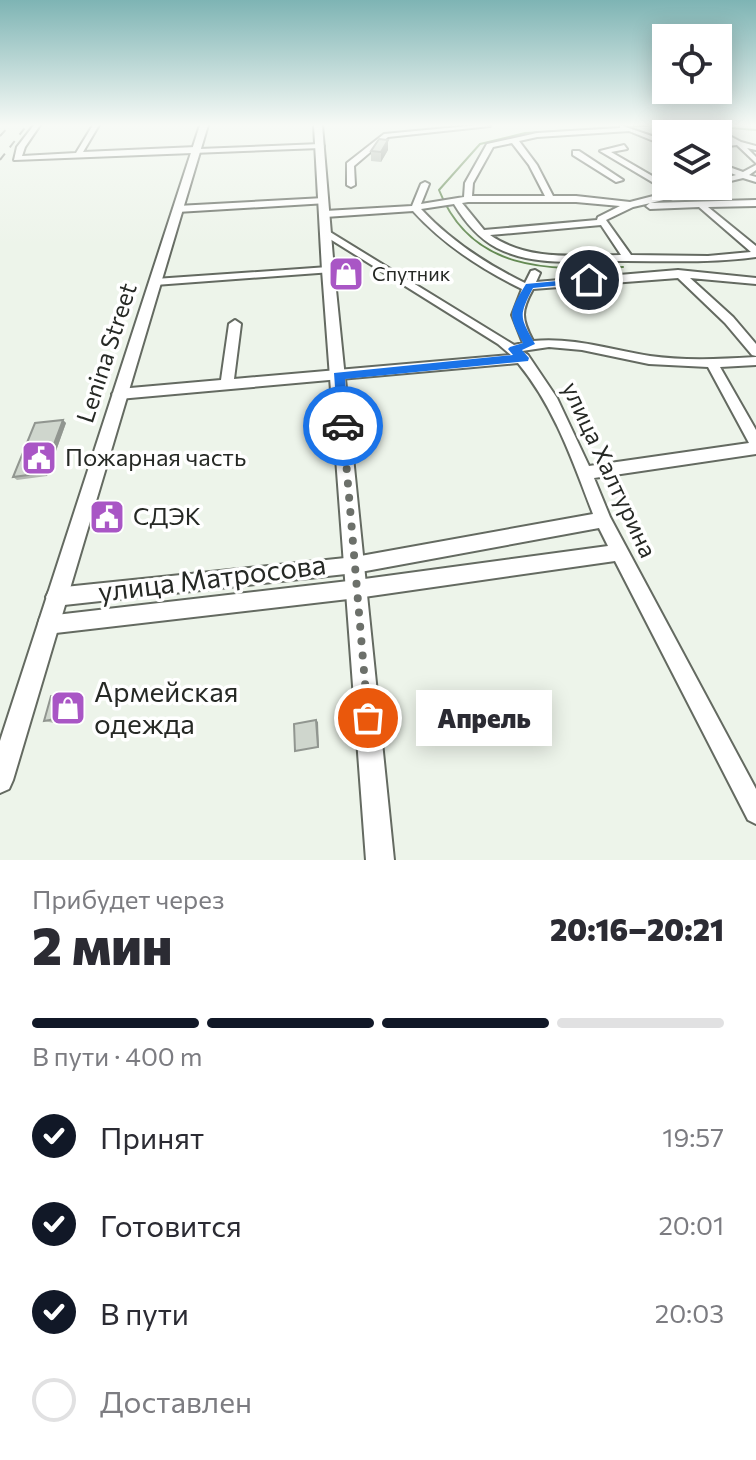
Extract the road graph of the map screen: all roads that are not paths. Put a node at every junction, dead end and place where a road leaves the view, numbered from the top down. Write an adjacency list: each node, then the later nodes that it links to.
1 (191, 165): 25 (main road, Lenina Street)
2 (322, 165): 22 (main road)
3 (350, 165): 16 (street)
4 (479, 165): 18 (street)
5 (533, 165): 17 (street)
6 (596, 165): 13 (street)
7 (629, 165): 12 (street)
8 (755, 165): 10 (street)
9 (732, 171): 10 (street)
10 (743, 175): 11 (street); 14 (street)
11 (732, 178)
12 (652, 179)
13 (619, 180)
14 (756, 180)
15 (425, 184): 24 (street)
16 (351, 185)
17 (550, 198): 18 (street); 21 (street)
18 (462, 200): 24 (street); 27 (street)
19 (652, 200): 21 (street)
20 (756, 203): 23 (street)
21 (630, 205): 23 (street); 26 (street)
22 (325, 207): 24 (street); 25 (street); 28 (main road)
23 (703, 207): 29 (street)
24 (415, 208): 36 (street)
25 (177, 209): 35 (main road, Lenina Street)
26 (603, 222): 27 (street); 30 (street)
27 (481, 233): 30 (street)
28 (327, 234): 31 (main road); 38 (street, улица Халтурина)
29 (756, 253): 30 (street)
30 (628, 258)
31 (328, 270): 35 (street); 42 (main road)
32 (535, 273): 36 (street)
33 (678, 273): 34 (street); 36 (street); 39 (street)
34 (756, 281)
35 (155, 282): 44 (main road, Lenina Street)
36 (529, 287): 38 (street)
37 (235, 324): 43 (street)
38 (522, 350): 41 (street); 42 (street); 46 (street, улица Халтурина)
39 (756, 352)
40 (756, 361): 41 (street)
41 (712, 363): 45 (street)
42 (339, 376): 43 (street); 49 (main road)
43 (227, 385): 44 (street)
44 (119, 394): 50 (main road, Lenina Street)
45 (756, 446): 46 (street)
46 (584, 473): 47 (street, улица Халтурина)
47 (603, 520): 48 (street, улица Халтурина); 49 (street, улица Матросова)
48 (620, 552): 49 (street, улица Матросова); 53 (street, улица Халтурина)
49 (356, 577): 50 (street, улица Матросова); 51 (street, улица Матросова); 54 (main road)
50 (55, 597): 51 (main road, Lenina Street)
51 (47, 625): 52 (main road, Lenina Street)
52 (0, 780)
53 (756, 812)
54 (380, 860)

